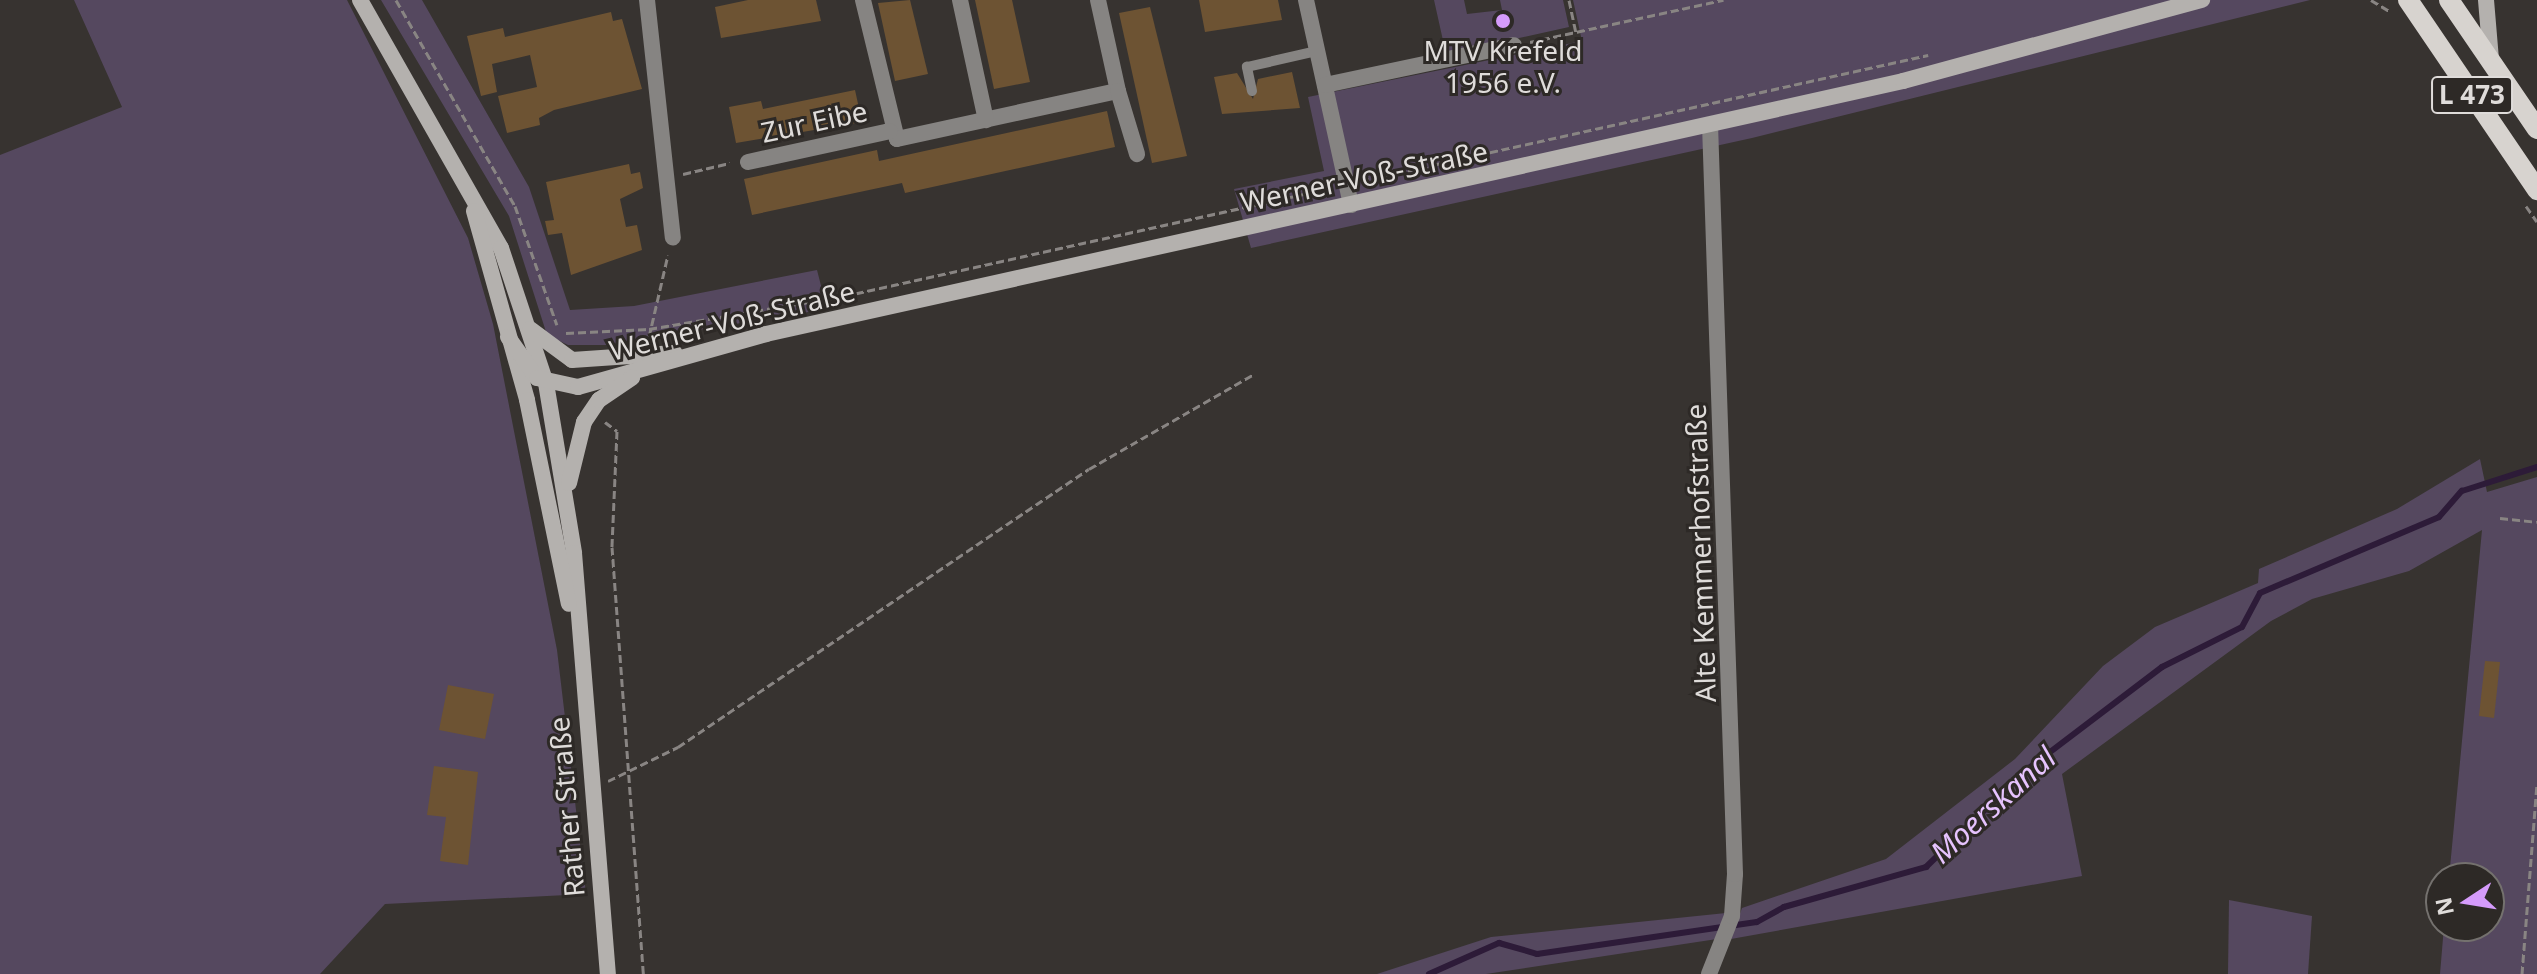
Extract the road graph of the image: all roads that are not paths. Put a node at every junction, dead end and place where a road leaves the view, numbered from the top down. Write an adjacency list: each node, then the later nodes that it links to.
1 (360, 0): 24 (main road, Rather Straße)
2 (647, 0): 26 (street)
3 (863, 0): 20 (street, Zur Eibe)
4 (960, 0): 17 (street)
5 (1098, 0): 15 (street)
6 (1306, 0): 12 (street)
7 (2202, 0): 18 (main road, Werner-Voß-Straße)
8 (2408, 0): 23 (main road, L 473)
9 (2449, 0): 13 (main road, L 473)
10 (2486, 0): 13 (main road, L 473)
11 (1514, 45): 14 (street)
12 (1317, 51): 14 (street); 16 (lane)
13 (2491, 61): 19 (main road, L 473)
14 (1325, 85): 25 (street)
15 (1118, 91): 17 (street, Zur Eibe); 21 (street)
16 (1252, 91)
17 (986, 120): 20 (street, Zur Eibe)
18 (1710, 126): 25 (main road, Werner-Voß-Straße); 36 (street, Alte Kemmerhofstraße)
19 (2537, 129)
20 (890, 131): 22 (street, Zur Eibe)
21 (1137, 154)
22 (748, 162)
23 (2537, 190)
24 (473, 204): 27 (main road, Rather Straße); 28 (main road, Rather Straße)
25 (1351, 205): 29 (main road, Werner-Voß-Straße)
26 (673, 238)
27 (525, 324): 30 (main road); 31 (main road, Rather Straße)
28 (508, 337): 31 (main road); 32 (main road, Rather Straße)
29 (689, 353): 30 (main road, Werner-Voß-Straße); 31 (main road, Werner-Voß-Straße); 33 (main road, Rather Straße)
30 (572, 360): 31 (main road, Werner-Voß-Straße)
31 (541, 378): 32 (main road); 33 (main road, Rather Straße)
32 (527, 400): 34 (main road, Rather Straße)
33 (567, 500): 34 (main road, Rather Straße)
34 (577, 636): 35 (main road, Rather Straße)
35 (608, 974)
36 (1709, 974)

